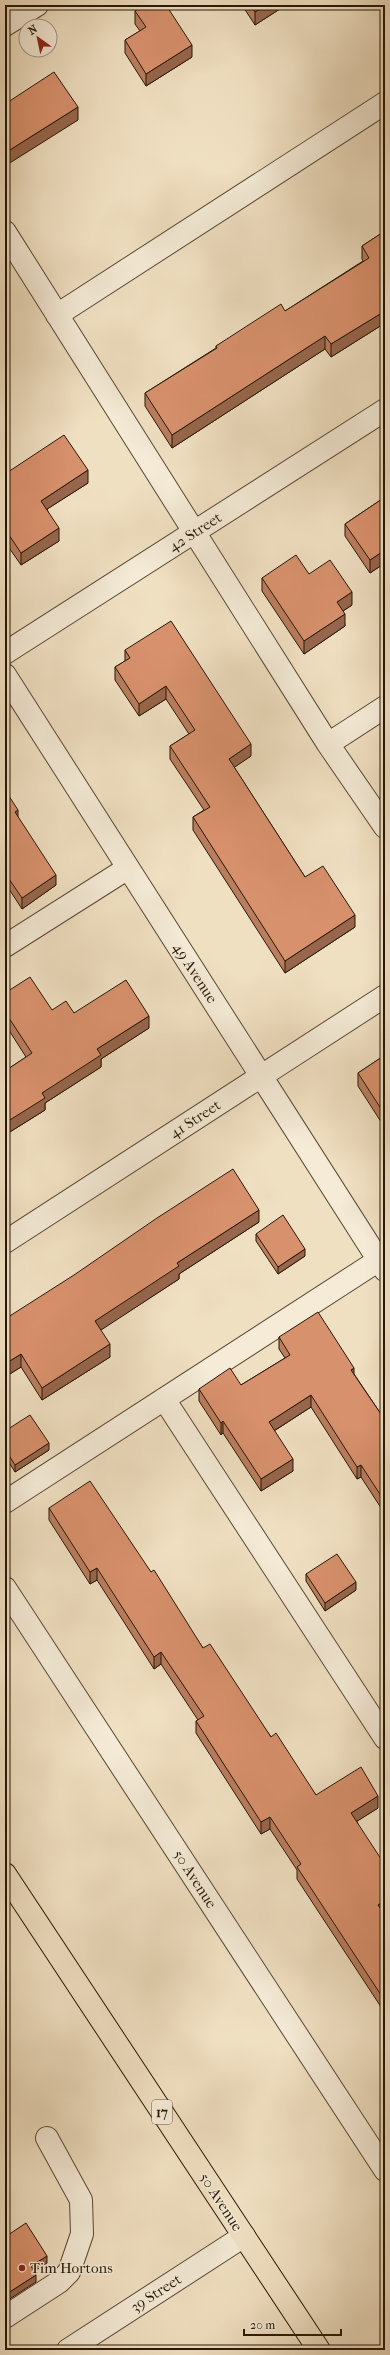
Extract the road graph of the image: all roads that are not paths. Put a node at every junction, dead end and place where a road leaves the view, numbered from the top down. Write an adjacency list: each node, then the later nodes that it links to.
1 (36, 5): 2 (street)
2 (5, 26)
3 (385, 102): 5 (street)
4 (5, 232): 5 (street)
5 (58, 315): 7 (street)
6 (385, 410): 7 (street, 42 Street)
7 (194, 532): 8 (street, 42 Street); 11 (street)
8 (5, 653)
9 (5, 675): 13 (street, 49 Avenue)
10 (385, 707): 11 (street)
11 (328, 744): 12 (street)
12 (385, 827)
13 (128, 868): 14 (street); 16 (street, 49 Avenue)
14 (5, 946)
15 (385, 996): 16 (street, 41 Street)
16 (261, 1076): 17 (street, 41 Street); 18 (street, 49 Avenue)
17 (5, 1242)
18 (382, 1265): 19 (street)
19 (164, 1399): 20 (street); 22 (street)
20 (5, 1502)
21 (5, 1588): 25 (street, 50 Avenue)
22 (385, 1738)
23 (5, 1874): 26 (main road, 50 Avenue / 17)
24 (47, 2138): 27 (street)
25 (385, 2170)
26 (244, 2236): 28 (street, 39 Street); 29 (main road, 50 Avenue / 17)
27 (5, 2317)
28 (68, 2350)
29 (319, 2350)

